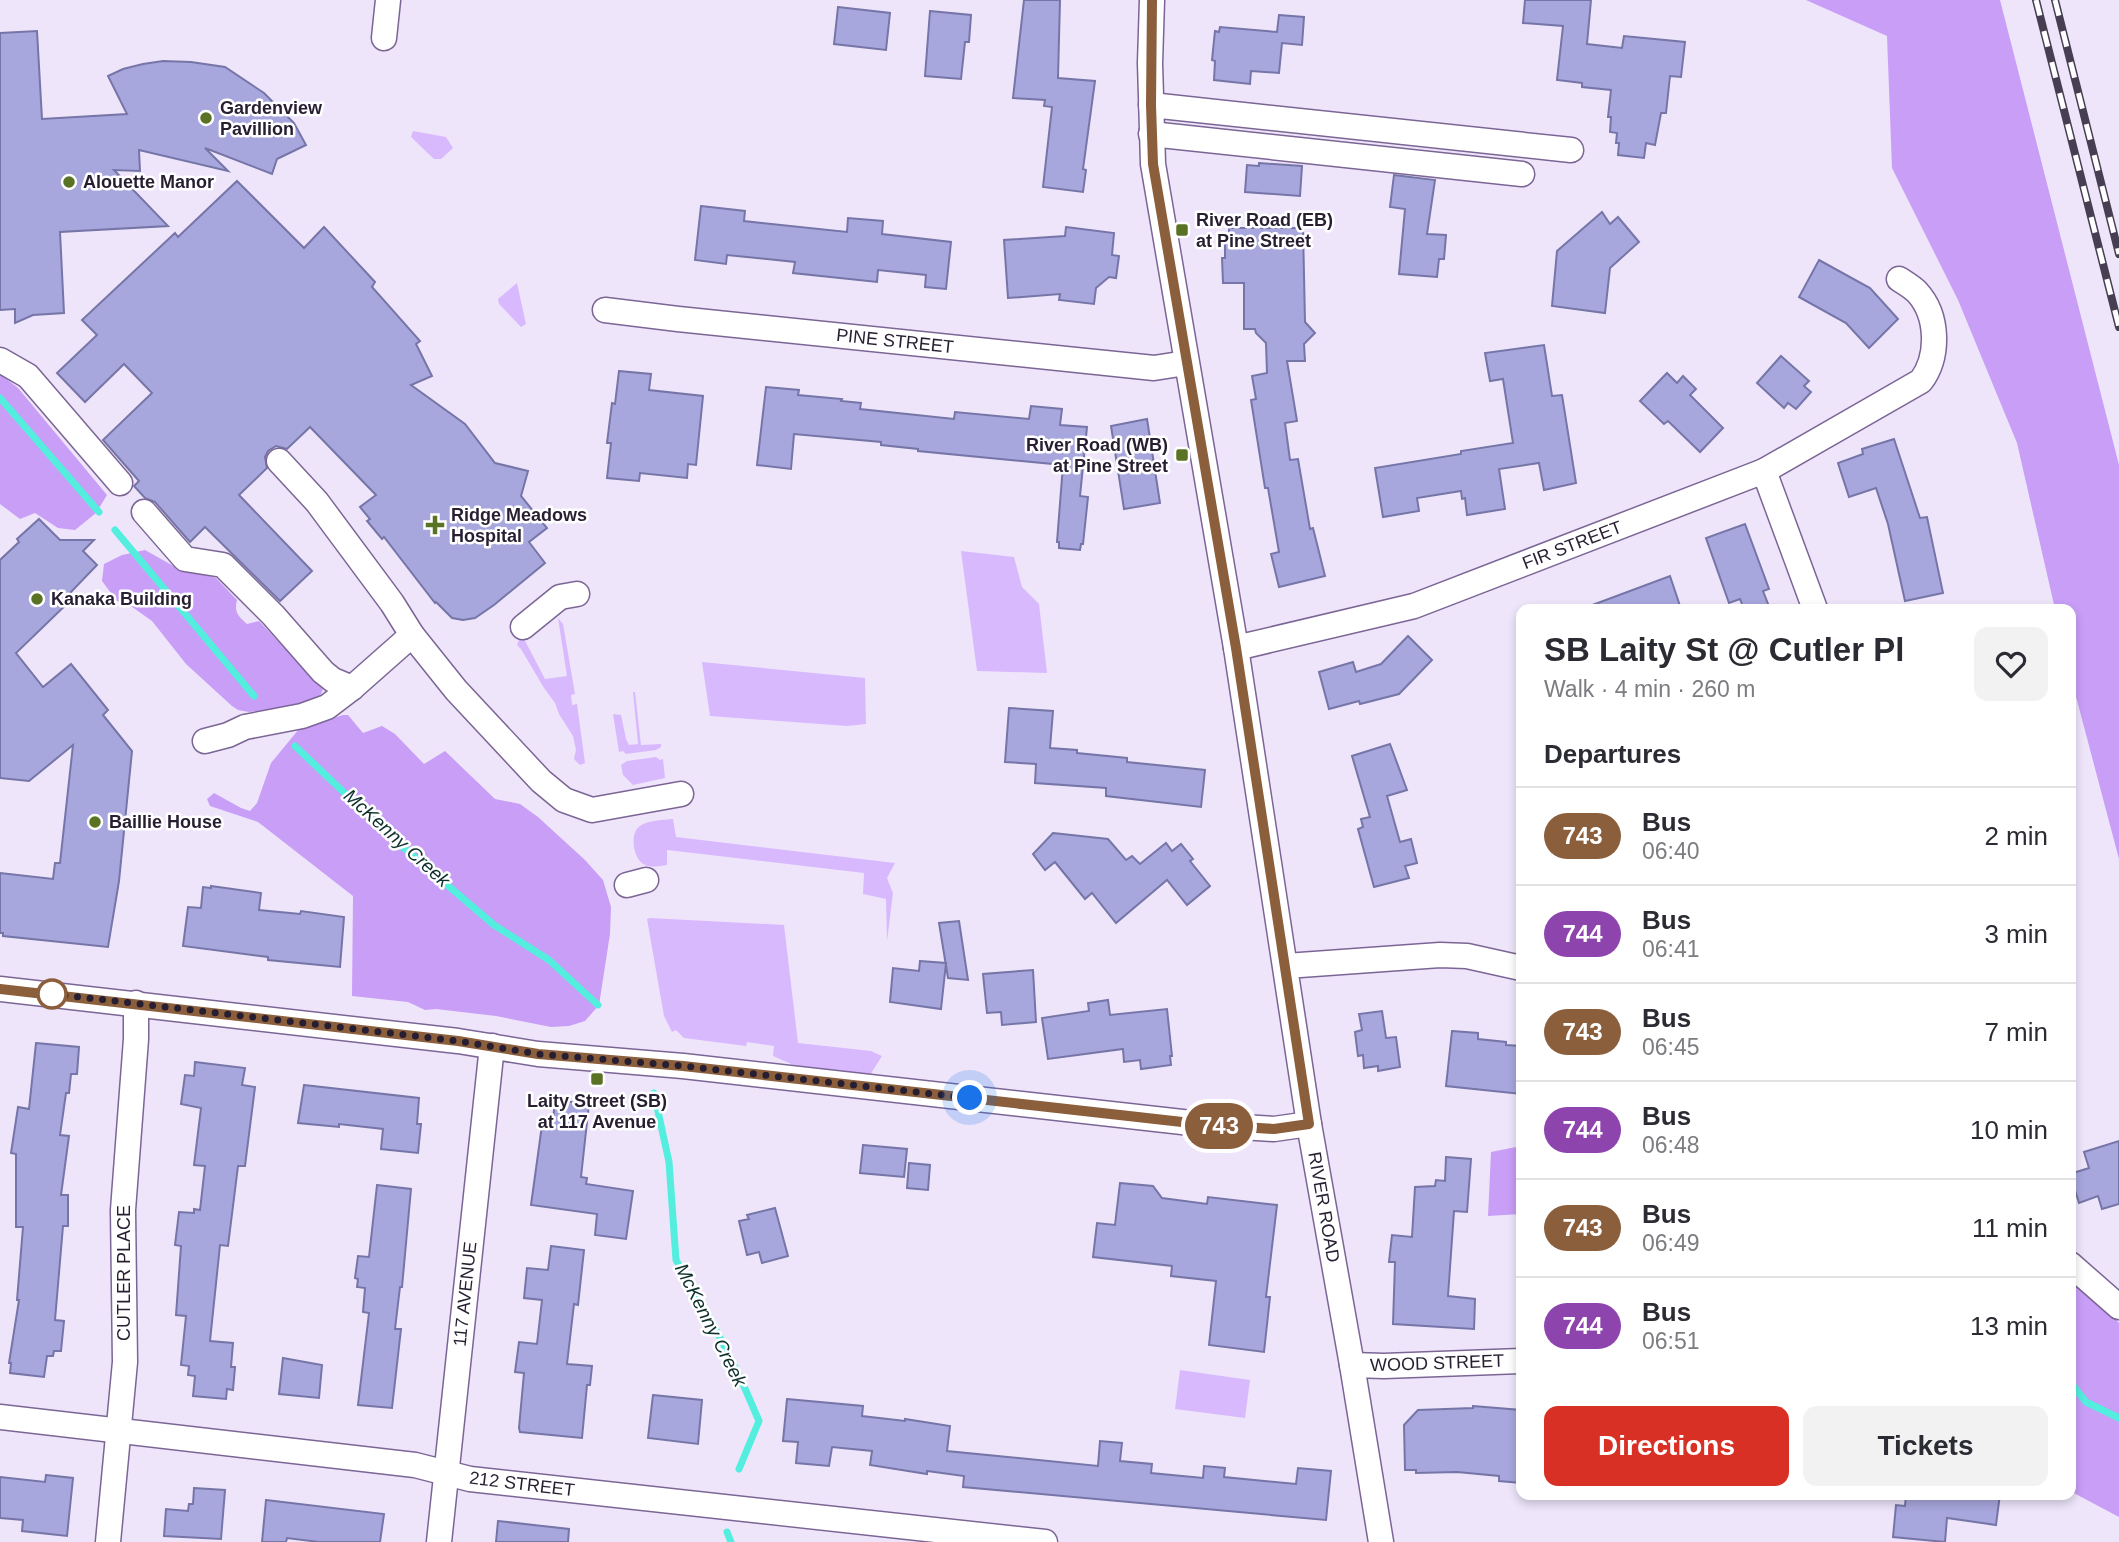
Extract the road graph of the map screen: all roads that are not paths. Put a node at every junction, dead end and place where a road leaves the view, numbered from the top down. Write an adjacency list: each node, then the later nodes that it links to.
1 (388, 0): 3 (street)
2 (1152, 0): 4 (street, RIVER ROAD)
3 (384, 38)
4 (1151, 105): 5 (street, RIVER ROAD); 6 (street)
5 (1151, 134): 7 (street); 11 (street, RIVER ROAD)
6 (1571, 150)
7 (1522, 174)
8 (1899, 279): 13 (street, FIR STREET)
9 (605, 310): 11 (street, PINE STREET)
10 (0, 359): 14 (street)
11 (1186, 363): 20 (street, RIVER ROAD)
12 (279, 461): 19 (street)
13 (1764, 471): 17 (street); 20 (street, FIR STREET)
14 (120, 483)
15 (145, 512): 21 (street)
16 (577, 594): 18 (street)
17 (1813, 604)
18 (523, 627)
19 (412, 635): 21 (street); 23 (street)
20 (1236, 648): 24 (street, RIVER ROAD)
21 (352, 688): 22 (street)
22 (205, 741)
23 (681, 794)
24 (1286, 966): 25 (street); 29 (street, RIVER ROAD)
25 (1516, 967)
26 (0, 989): 27 (street)
27 (136, 1003): 28 (street); 35 (street, CUTLER PLACE)
28 (492, 1046): 29 (street); 36 (street, 117 AVENUE)
29 (1309, 1124): 33 (street, RIVER ROAD)
30 (2076, 1269): 31 (street)
31 (2119, 1307)
32 (1516, 1360): 33 (street, WOOD STREET)
33 (1352, 1365): 40 (street, RIVER ROAD)
34 (0, 1417): 35 (street, 212 STREET)
35 (119, 1430): 36 (street, 212 STREET); 37 (street, CUTLER PLACE)
36 (446, 1472): 38 (street, 117 AVENUE); 39 (street, 212 STREET)
37 (108, 1542)
38 (439, 1542)
39 (1045, 1542)
40 (1381, 1542)

